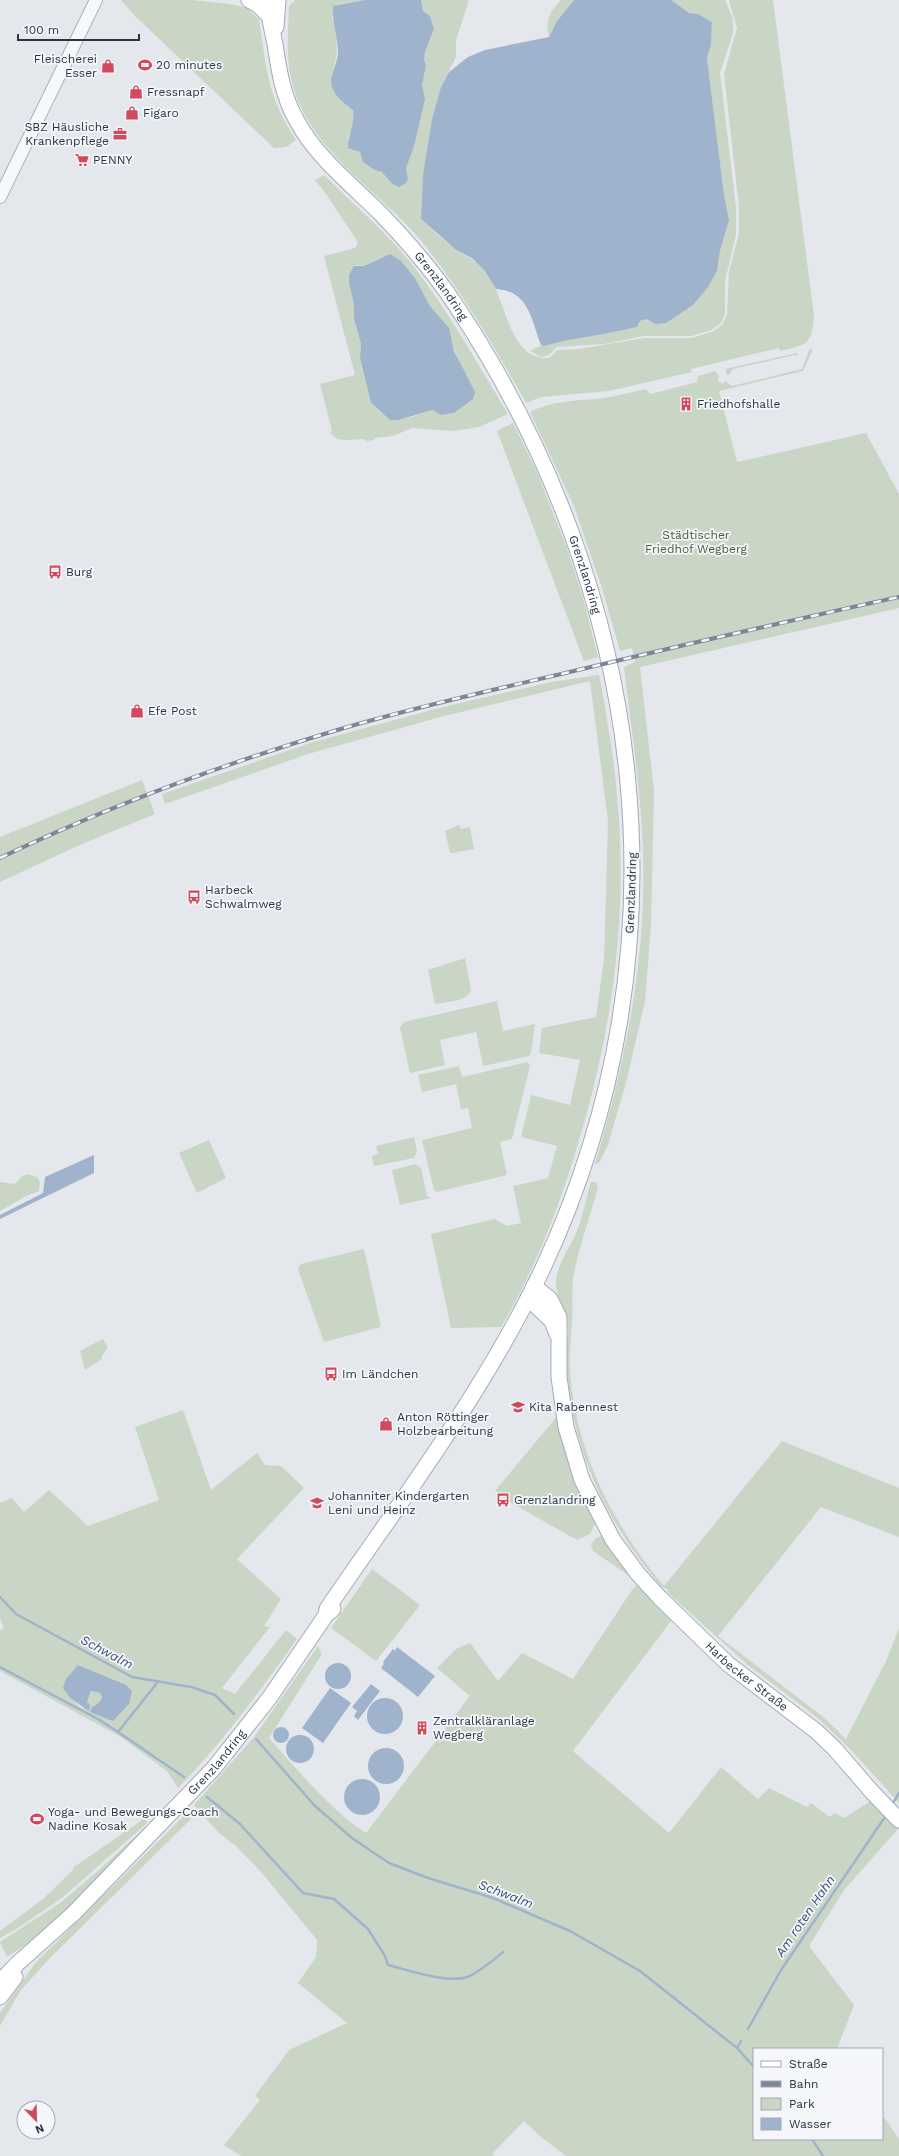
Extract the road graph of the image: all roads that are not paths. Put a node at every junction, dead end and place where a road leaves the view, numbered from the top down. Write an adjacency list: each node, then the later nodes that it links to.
1 (96, 0): 7 (street)
2 (250, 0): 5 (main road)
3 (268, 0): 5 (main road, Grenzlandring)
4 (278, 0): 6 (main road, Grenzlandring)
5 (269, 16): 6 (main road, Grenzlandring)
6 (274, 42): 8 (main road, Grenzlandring)
7 (0, 197)
8 (534, 1294): 9 (main road, Harbecker Straße); 10 (main road, Grenzlandring)
9 (899, 1820)
10 (74, 1913): 11 (main road, Grenzlandring); 11 (main road, Grenzlandring)
11 (2, 1981)

